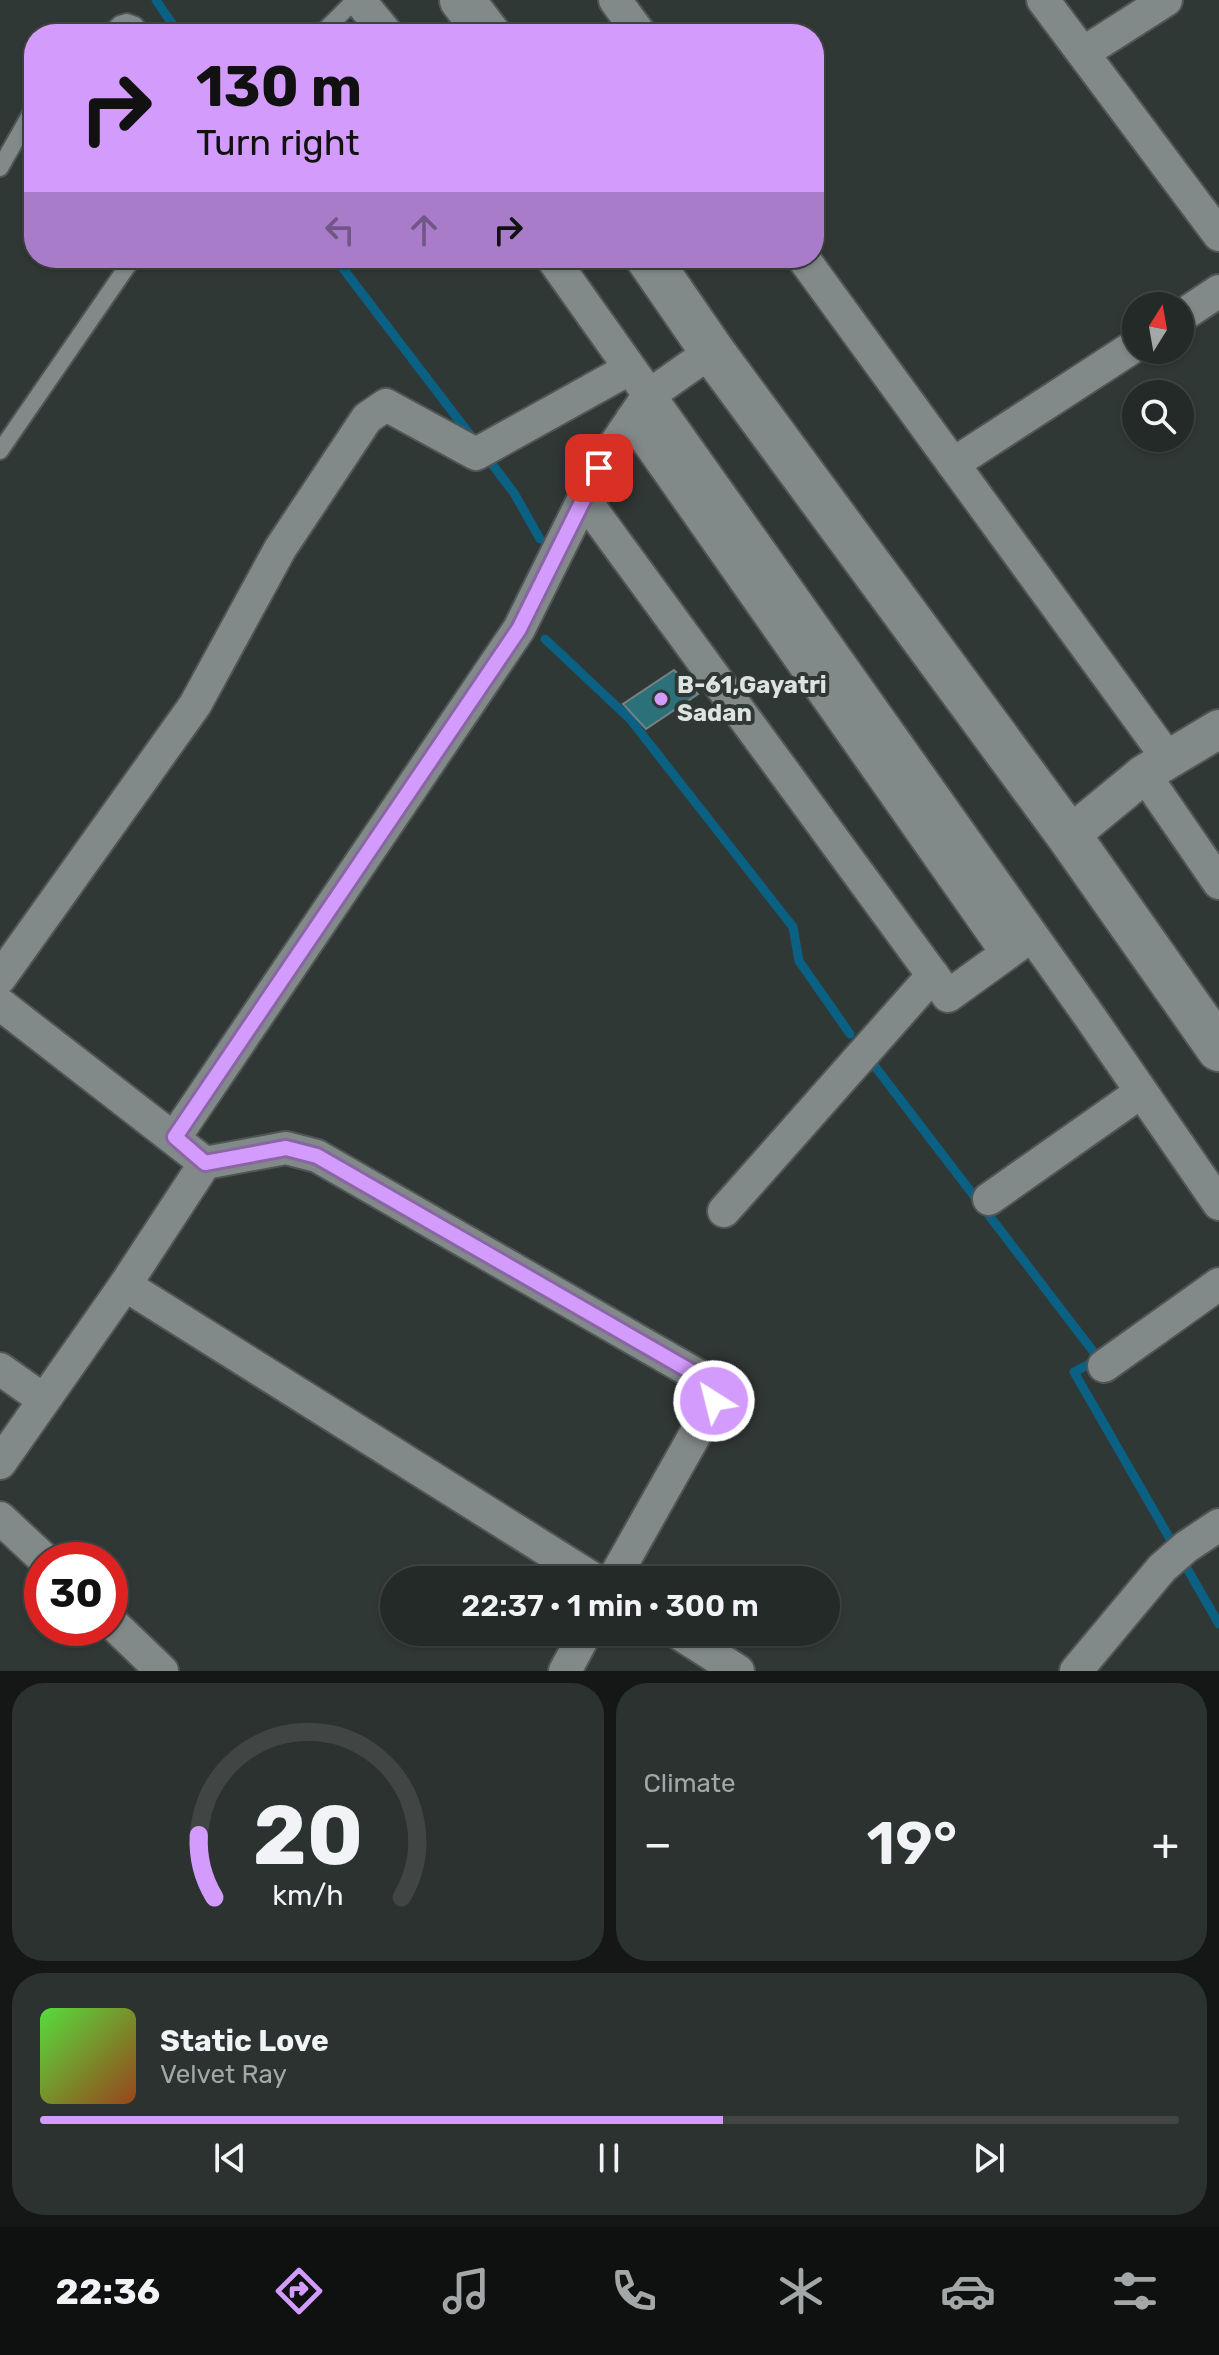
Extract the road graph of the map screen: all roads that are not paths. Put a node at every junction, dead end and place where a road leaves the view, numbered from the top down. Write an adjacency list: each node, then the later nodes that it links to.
1 (357, 0): 6 (lane); 7 (street)
2 (462, 0): 8 (main road)
3 (615, 0): 9 (street)
4 (1043, 0): 10 (street)
5 (1166, 0): 10 (street)
6 (332, 24)
7 (378, 24)
8 (480, 24)
9 (633, 24)
10 (1083, 53): 13 (street)
11 (24, 126): 12 (lane)
12 (0, 168)
13 (1219, 235)
14 (126, 268): 24 (lane)
15 (559, 268): 22 (street)
16 (655, 268): 20 (main road)
17 (810, 268): 25 (street)
18 (1219, 291): 19 (street)
19 (1194, 308)
20 (712, 351): 23 (street); 29 (main road)
21 (1122, 354): 25 (street)
22 (629, 369): 23 (street); 33 (street)
23 (640, 408): 26 (street); 31 (street)
24 (0, 451)
25 (953, 464): 28 (street)
26 (584, 499): 32 (street); 37 (street)
27 (1219, 729): 28 (street)
28 (1156, 767): 29 (street); 30 (street)
29 (1069, 836): 35 (main road)
30 (1219, 883)
31 (1019, 944): 32 (street); 36 (street)
32 (933, 975): 41 (street)
33 (0, 978)
34 (0, 1004): 37 (street)
35 (1219, 1049)
36 (1141, 1092): 39 (street); 40 (street)
37 (175, 1137): 38 (street)
38 (205, 1163): 43 (street); 52 (street)
39 (989, 1199)
40 (1219, 1204)
41 (724, 1211)
42 (1219, 1284): 44 (street)
43 (125, 1285): 46 (street); 51 (street)
44 (1104, 1366)
45 (0, 1369): 46 (street)
46 (44, 1400): 47 (street)
47 (0, 1463)
48 (0, 1518): 50 (street)
49 (1219, 1525): 59 (street)
50 (26, 1542)
51 (573, 1566)
52 (621, 1566)
53 (128, 1638): 56 (street)
54 (578, 1646): 57 (street)
55 (699, 1646): 58 (street)
56 (162, 1671)
57 (565, 1671)
58 (738, 1671)
59 (1076, 1671)

